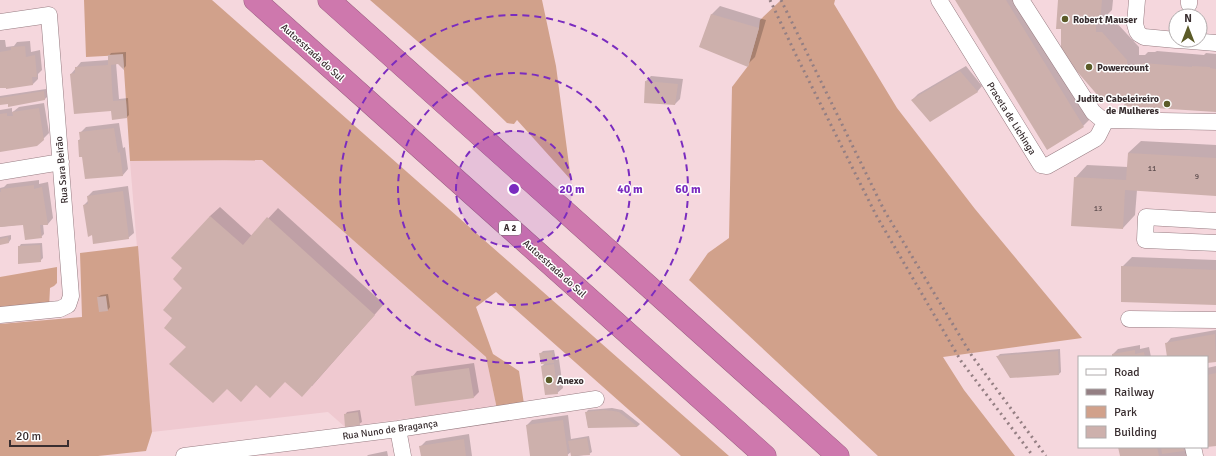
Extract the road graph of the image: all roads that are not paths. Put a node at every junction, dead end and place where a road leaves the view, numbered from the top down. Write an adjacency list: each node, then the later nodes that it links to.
1 (255, 0): 21 (highway, Autoestrada do Sul / A 2)
2 (329, 0): 22 (highway)
3 (939, 0): 8 (street, Praceta de Lichinga)
4 (1021, 0): 8 (street)
5 (1137, 0): 7 (street)
6 (0, 22): 10 (street, Rua Sara Beirão)
7 (1168, 39)
8 (1106, 120): 9 (street)
9 (1216, 122)
10 (61, 162): 11 (street); 14 (street, Rua Sara Beirão)
11 (0, 172)
12 (1216, 220): 13 (street)
13 (1216, 243)
14 (0, 315)
15 (1129, 319): 16 (street)
16 (1216, 320)
17 (596, 399): 18 (street, Rua Nuno de Bragança)
18 (398, 429): 19 (street, Rua Nuno de Bragança); 20 (street)
19 (184, 456)
20 (403, 456)
21 (765, 456)
22 (838, 456)

